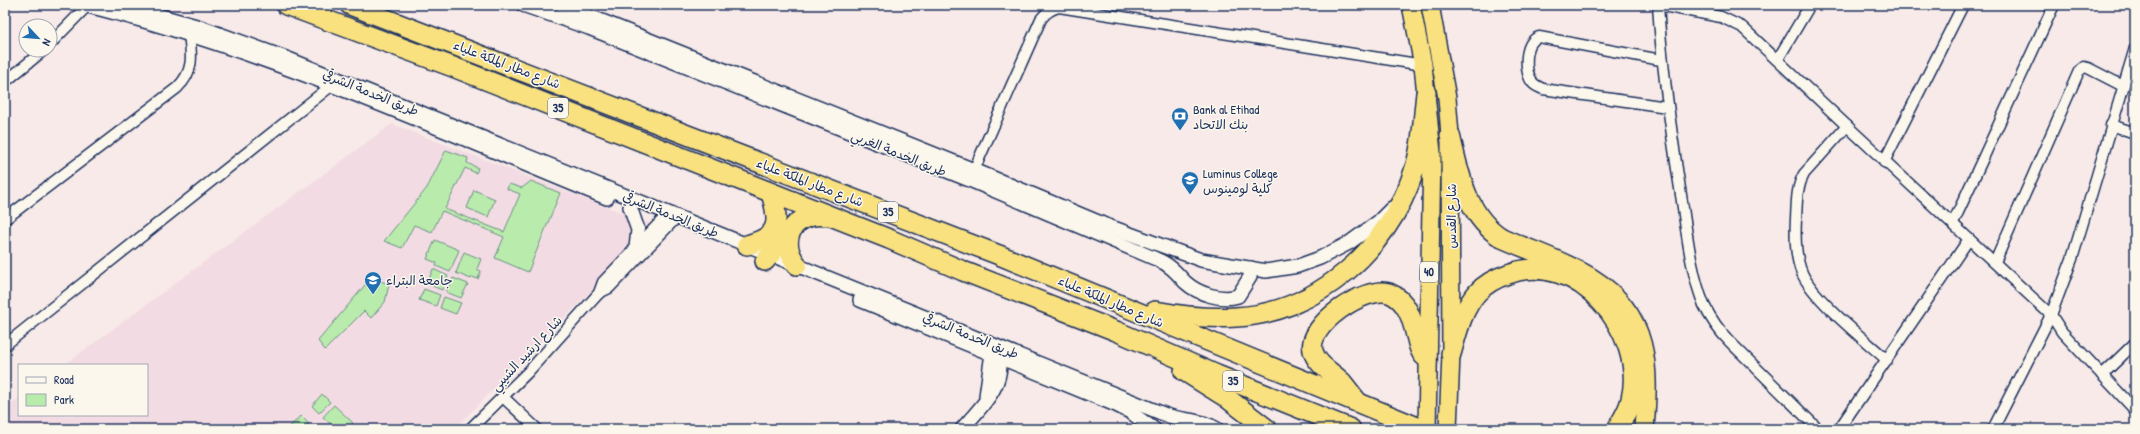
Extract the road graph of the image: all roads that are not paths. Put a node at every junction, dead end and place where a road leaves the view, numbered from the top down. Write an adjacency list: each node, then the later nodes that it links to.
1 (85, 5): 13 (street, طريق الخدمة الشرقي); 14 (street)
2 (122, 5): 35 (street, طريق الخدمة الشرقي)
3 (286, 5): 32 (highway, شارع مطار الملكة علياء / 35)
4 (350, 5): 48 (highway, شارع مطار الملكة علياء / 35)
5 (523, 5): 38 (street, طريق الخدمة الغربي)
6 (562, 5): 30 (street, طريق الخدمة الغربي)
7 (1411, 5): 19 (highway, شارع القدس / 40)
8 (1430, 5): 28 (highway, شارع القدس / 40)
9 (1658, 5): 17 (street); 18 (street)
10 (1810, 5): 17 (street)
11 (1963, 5): 29 (street)
12 (2054, 5): 37 (street)
13 (189, 34): 21 (street, طريق الخدمة الشرقي); 36 (street)
14 (58, 35)
15 (2135, 48): 22 (street)
16 (34, 58): 20 (street)
17 (1778, 59): 26 (street)
18 (1661, 60): 24 (street); 24 (street)
19 (1423, 65): 23 (highway, شارع القدس / 40); 30 (street)
20 (5, 82)
21 (331, 86): 33 (street, طريق الخدمة الشرقي); 52 (street)
22 (2122, 86): 25 (street); 44 (street)
23 (1426, 94): 31 (highway); 55 (highway, شارع القدس / 40)
24 (1667, 106): 75 (street)
25 (2111, 125): 27 (street); 49 (street)
26 (1847, 126): 29 (street); 56 (street)
27 (2135, 133)
28 (1450, 135): 54 (highway, شارع القدس / 40); 74 (highway)
29 (1884, 162): 37 (street)
30 (974, 170): 38 (street, طريق الخدمة الغربي)
31 (1407, 190): 46 (street, طريق الخدمة الغربي); 48 (highway)
32 (771, 193): 34 (highway, شارع مطار الملكة علياء / 35); 41 (highway)
33 (630, 207): 35 (street, طريق الخدمة الشرقي); 42 (street)
34 (829, 216): 39 (highway); 50 (highway, شارع مطار الملكة علياء / 35)
35 (670, 218): 41 (street, طريق الخدمة الشرقي); 42 (street, شارع ارشيد الشيبي); 43 (street, طريق الخدمة الشرقي); 47 (street, شارع ارشيد الشيبي)
36 (5, 219)
37 (1953, 223): 40 (street)
38 (1096, 227): 46 (street, طريق الخدمة الغربي); 46 (street, طريق الخدمة الغربي)
39 (791, 230): 43 (highway); 45 (highway)
40 (1969, 239): 44 (street); 56 (street)
41 (747, 245): 43 (street, طريق الخدمة الشرقي)
42 (636, 248): 47 (street, شارع ارشيد الشيبي)
43 (768, 258): 45 (street, طريق الخدمة الشرقي); 53 (street, طريق الخدمة الشرقي)
44 (1994, 262): 49 (street)
45 (797, 265): 53 (street, طريق الخدمة الشرقي)
46 (1251, 268)
47 (599, 293): 58 (street, شارع ارشيد الشيبي)
48 (1128, 307): 59 (highway, شارع مطار الملكة علياء / 35)
49 (2051, 315): 57 (street); 77 (street)
50 (1116, 331): 68 (highway); 69 (highway, شارع مطار الملكة علياء / 35)
51 (2135, 343): 57 (street)
52 (5, 345)
53 (995, 352): 61 (street, طريق الخدمة الشرقي); 64 (street); 65 (street, طريق الخدمة الشرقي)
54 (1451, 354): 72 (highway, شارع القدس / 40); 73 (highway)
55 (1427, 358): 59 (highway); 71 (highway, شارع القدس / 40)
56 (1887, 360): 76 (street)
57 (2102, 375): 60 (street)
58 (503, 397): 62 (street, شارع ارشيد الشيبي); 63 (street)
59 (1359, 404): 70 (highway, شارع مطار الملكة علياء / 35)
60 (2135, 410)
61 (1194, 421): 66 (street); 67 (street, طريق الخدمة الشرقي)
62 (470, 429)
63 (537, 429)
64 (962, 429)
65 (1154, 429)
66 (1184, 429)
67 (1217, 429)
68 (1267, 429)
69 (1351, 429)
70 (1422, 429)
71 (1427, 429)
72 (1448, 429)
73 (1617, 429)
74 (1644, 429)
75 (1818, 429)
76 (1839, 429)
77 (1993, 429)

